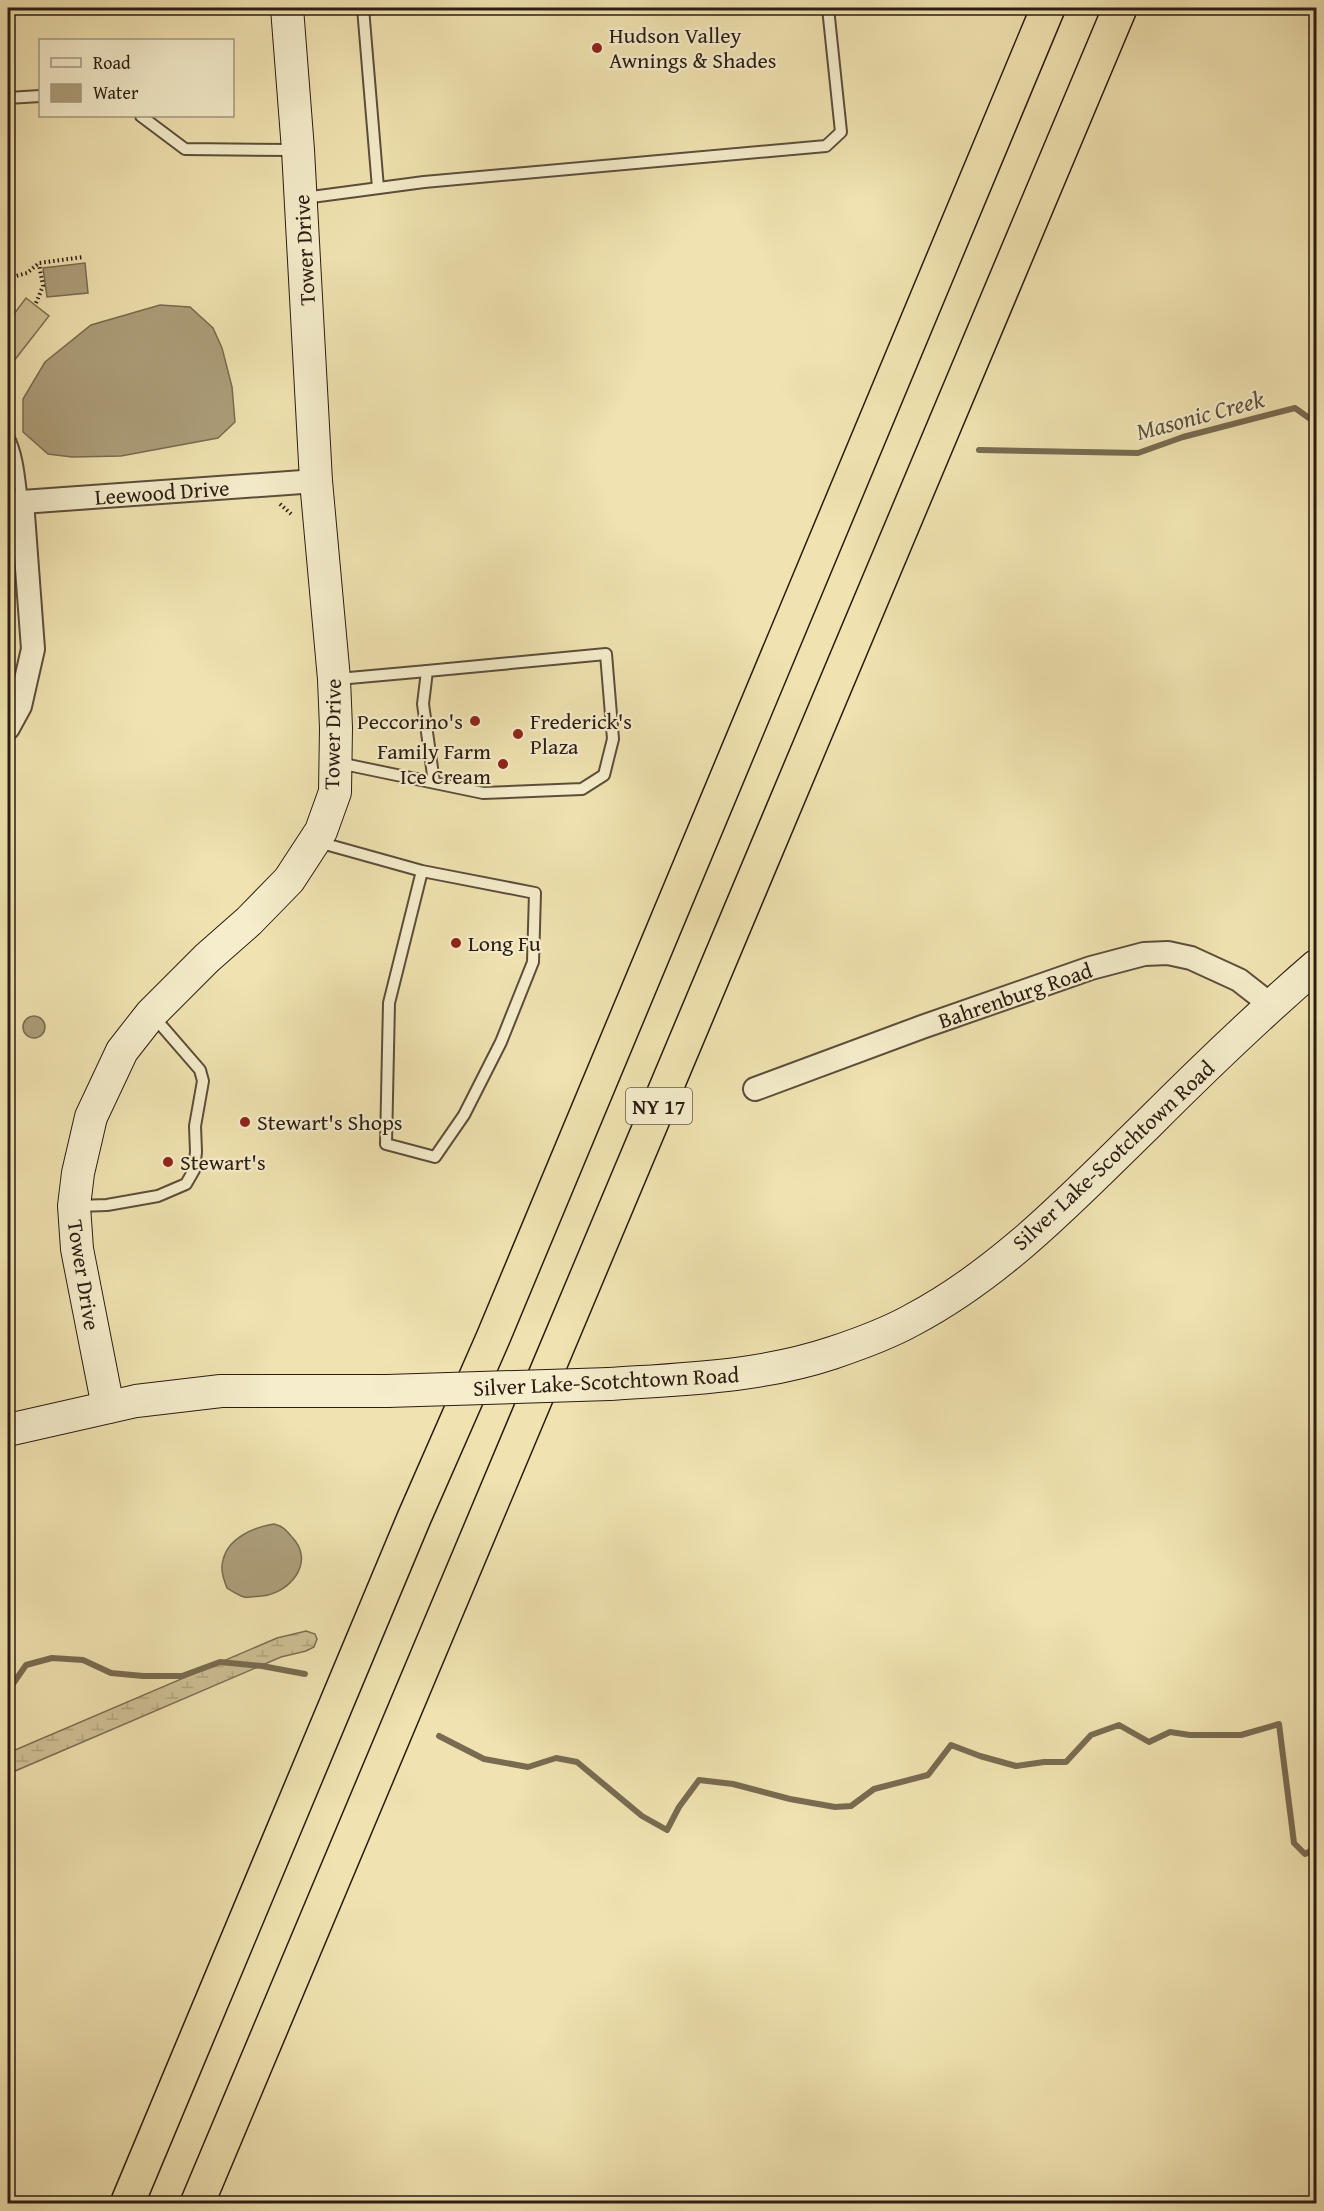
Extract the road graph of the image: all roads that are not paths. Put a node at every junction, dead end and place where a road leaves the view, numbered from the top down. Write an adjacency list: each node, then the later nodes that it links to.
1 (287, 8): 9 (street, Tower Drive)
2 (363, 8): 10 (lane)
3 (828, 8): 10 (lane)
4 (1048, 8): 29 (highway, NY 17)
5 (1120, 8): 30 (highway, NY 17)
6 (39, 96): 7 (lane)
7 (8, 98)
8 (142, 117): 9 (lane)
9 (298, 150): 11 (street, Tower Drive)
10 (378, 188): 11 (lane)
11 (301, 199): 13 (street, Tower Drive)
12 (8, 436): 14 (lane)
13 (316, 481): 14 (street, Leewood Drive); 16 (street, Tower Drive)
14 (15, 502): 17 (street)
15 (427, 671): 16 (lane); 19 (lane); 19 (lane)
16 (334, 679): 18 (street, Tower Drive)
17 (8, 728)
18 (336, 762): 19 (lane); 20 (street, Tower Drive)
19 (434, 782)
20 (315, 841): 21 (lane); 24 (street, Tower Drive)
21 (422, 870): 21 (lane)
22 (1317, 966): 23 (street, Silver Lake-Scotchtown Road)
23 (1271, 1005): 25 (street, Bahrenburg Road); 27 (street, Silver Lake-Scotchtown Road, bridge)
24 (151, 1014): 26 (street, Tower Drive); 26 (lane)
25 (755, 1089)
26 (74, 1206): 27 (street, Tower Drive)
27 (108, 1407): 28 (street, Silver Lake-Scotchtown Road)
28 (8, 1430)
29 (127, 2204)
30 (197, 2204)

